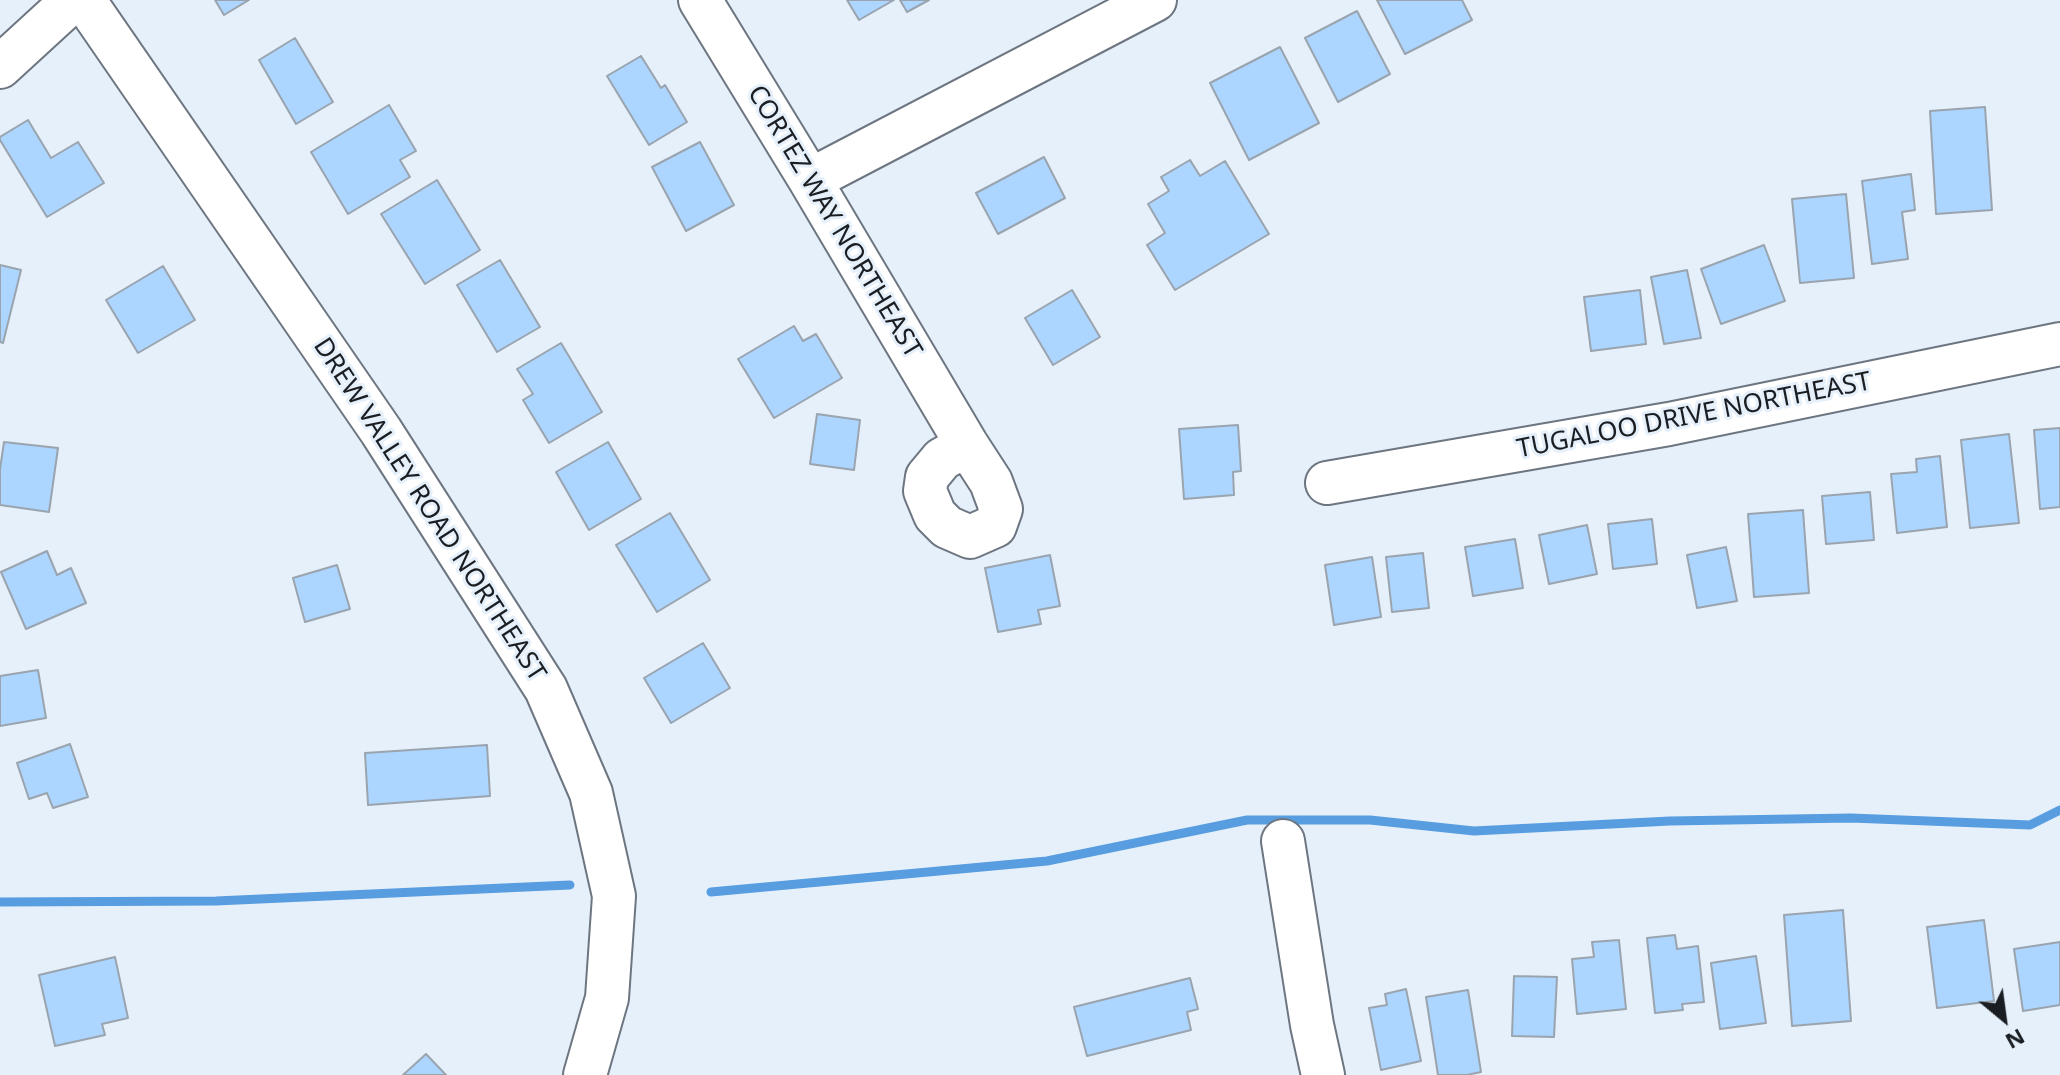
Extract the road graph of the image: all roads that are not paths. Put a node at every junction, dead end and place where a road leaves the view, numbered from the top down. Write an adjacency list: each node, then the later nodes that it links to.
1 (73, 0): 5 (street)
2 (84, 0): 11 (street, DREW VALLEY ROAD NORTHEAST)
3 (700, 0): 6 (street, CORTEZ WAY NORTHEAST)
4 (1155, 0): 6 (street)
5 (0, 67)
6 (810, 180): 8 (street, CORTEZ WAY NORTHEAST)
7 (2060, 344): 9 (street, TUGALOO DRIVE NORTHEAST)
8 (967, 445)
9 (1327, 483)
10 (1283, 841): 12 (street)
11 (585, 1075)
12 (1323, 1075)

